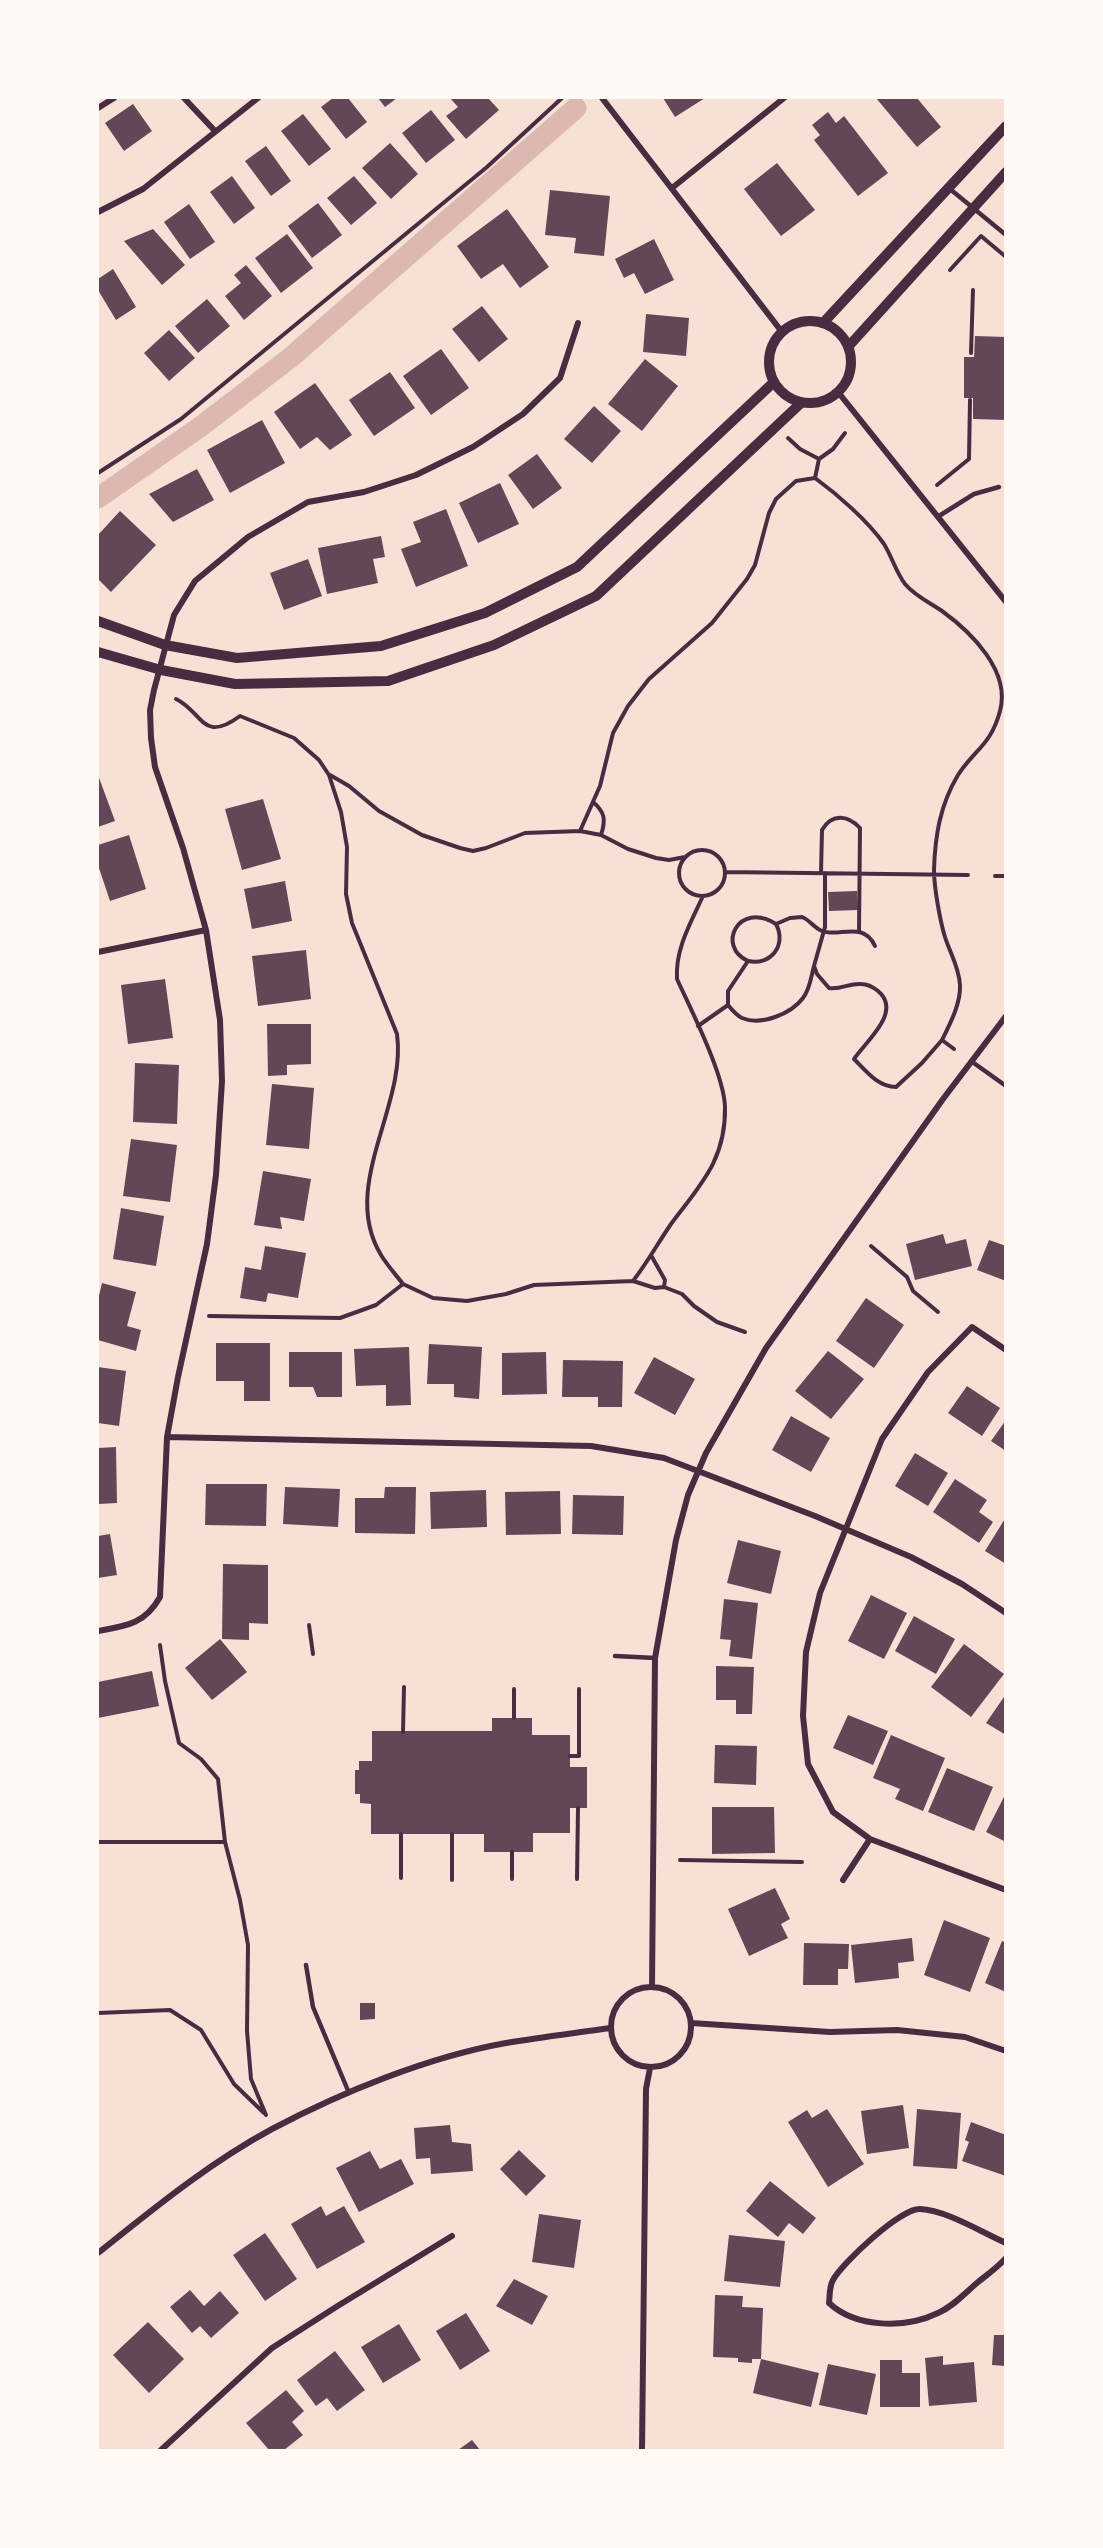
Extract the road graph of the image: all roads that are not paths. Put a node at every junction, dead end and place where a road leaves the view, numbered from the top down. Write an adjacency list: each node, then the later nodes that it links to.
1 (114, 98): 6 (street)
2 (184, 98): 8 (street)
3 (258, 98): 8 (street)
4 (602, 98): 10 (street)
5 (784, 98): 10 (street)
6 (98, 108)
7 (1005, 126): 11 (street)
8 (215, 131): 13 (street)
9 (1005, 172): 12 (street)
10 (672, 188): 17 (street)
11 (949, 188): 12 (lane); 16 (street)
12 (973, 208): 14 (lane); 18 (street)
13 (98, 212)
14 (1005, 235)
15 (578, 323): 26 (street)
16 (823, 323): 17 (street); 18 (street)
17 (782, 332): 19 (street)
18 (848, 346): 20 (street)
19 (774, 382): 21 (street); 26 (street)
20 (838, 392): 21 (street); 23 (street)
21 (802, 402): 28 (street)
22 (999, 487): 23 (lane)
23 (939, 516): 24 (street)
24 (1005, 603)
25 (98, 621): 26 (street)
26 (165, 645): 28 (street)
27 (98, 652): 28 (street)
28 (160, 670): 29 (street)
29 (207, 930): 30 (street); 35 (street)
30 (98, 952)
31 (1005, 1016): 32 (street)
32 (971, 1061): 33 (lane); 36 (street)
33 (1005, 1086)
34 (1005, 1350): 37 (street)
35 (167, 1437): 36 (street); 39 (street)
36 (698, 1472): 37 (street); 41 (street)
37 (845, 1528): 38 (street); 42 (street)
38 (1005, 1613)
39 (98, 1631)
40 (615, 1656): 41 (lane)
41 (655, 1658): 46 (street)
42 (870, 1839): 43 (street); 44 (street)
43 (843, 1880)
44 (1005, 1890)
45 (306, 1965): 51 (lane)
46 (651, 1987): 47 (street); 48 (street)
47 (691, 2023): 49 (street); 50 (street)
48 (610, 2028): 50 (street); 51 (street)
49 (1005, 2051)
50 (650, 2068): 57 (street)
51 (349, 2093): 54 (street)
52 (453, 2236): 56 (street)
53 (1005, 2243): 55 (street)
54 (98, 2253)
55 (1005, 2258)
56 (161, 2451)
57 (642, 2451)

